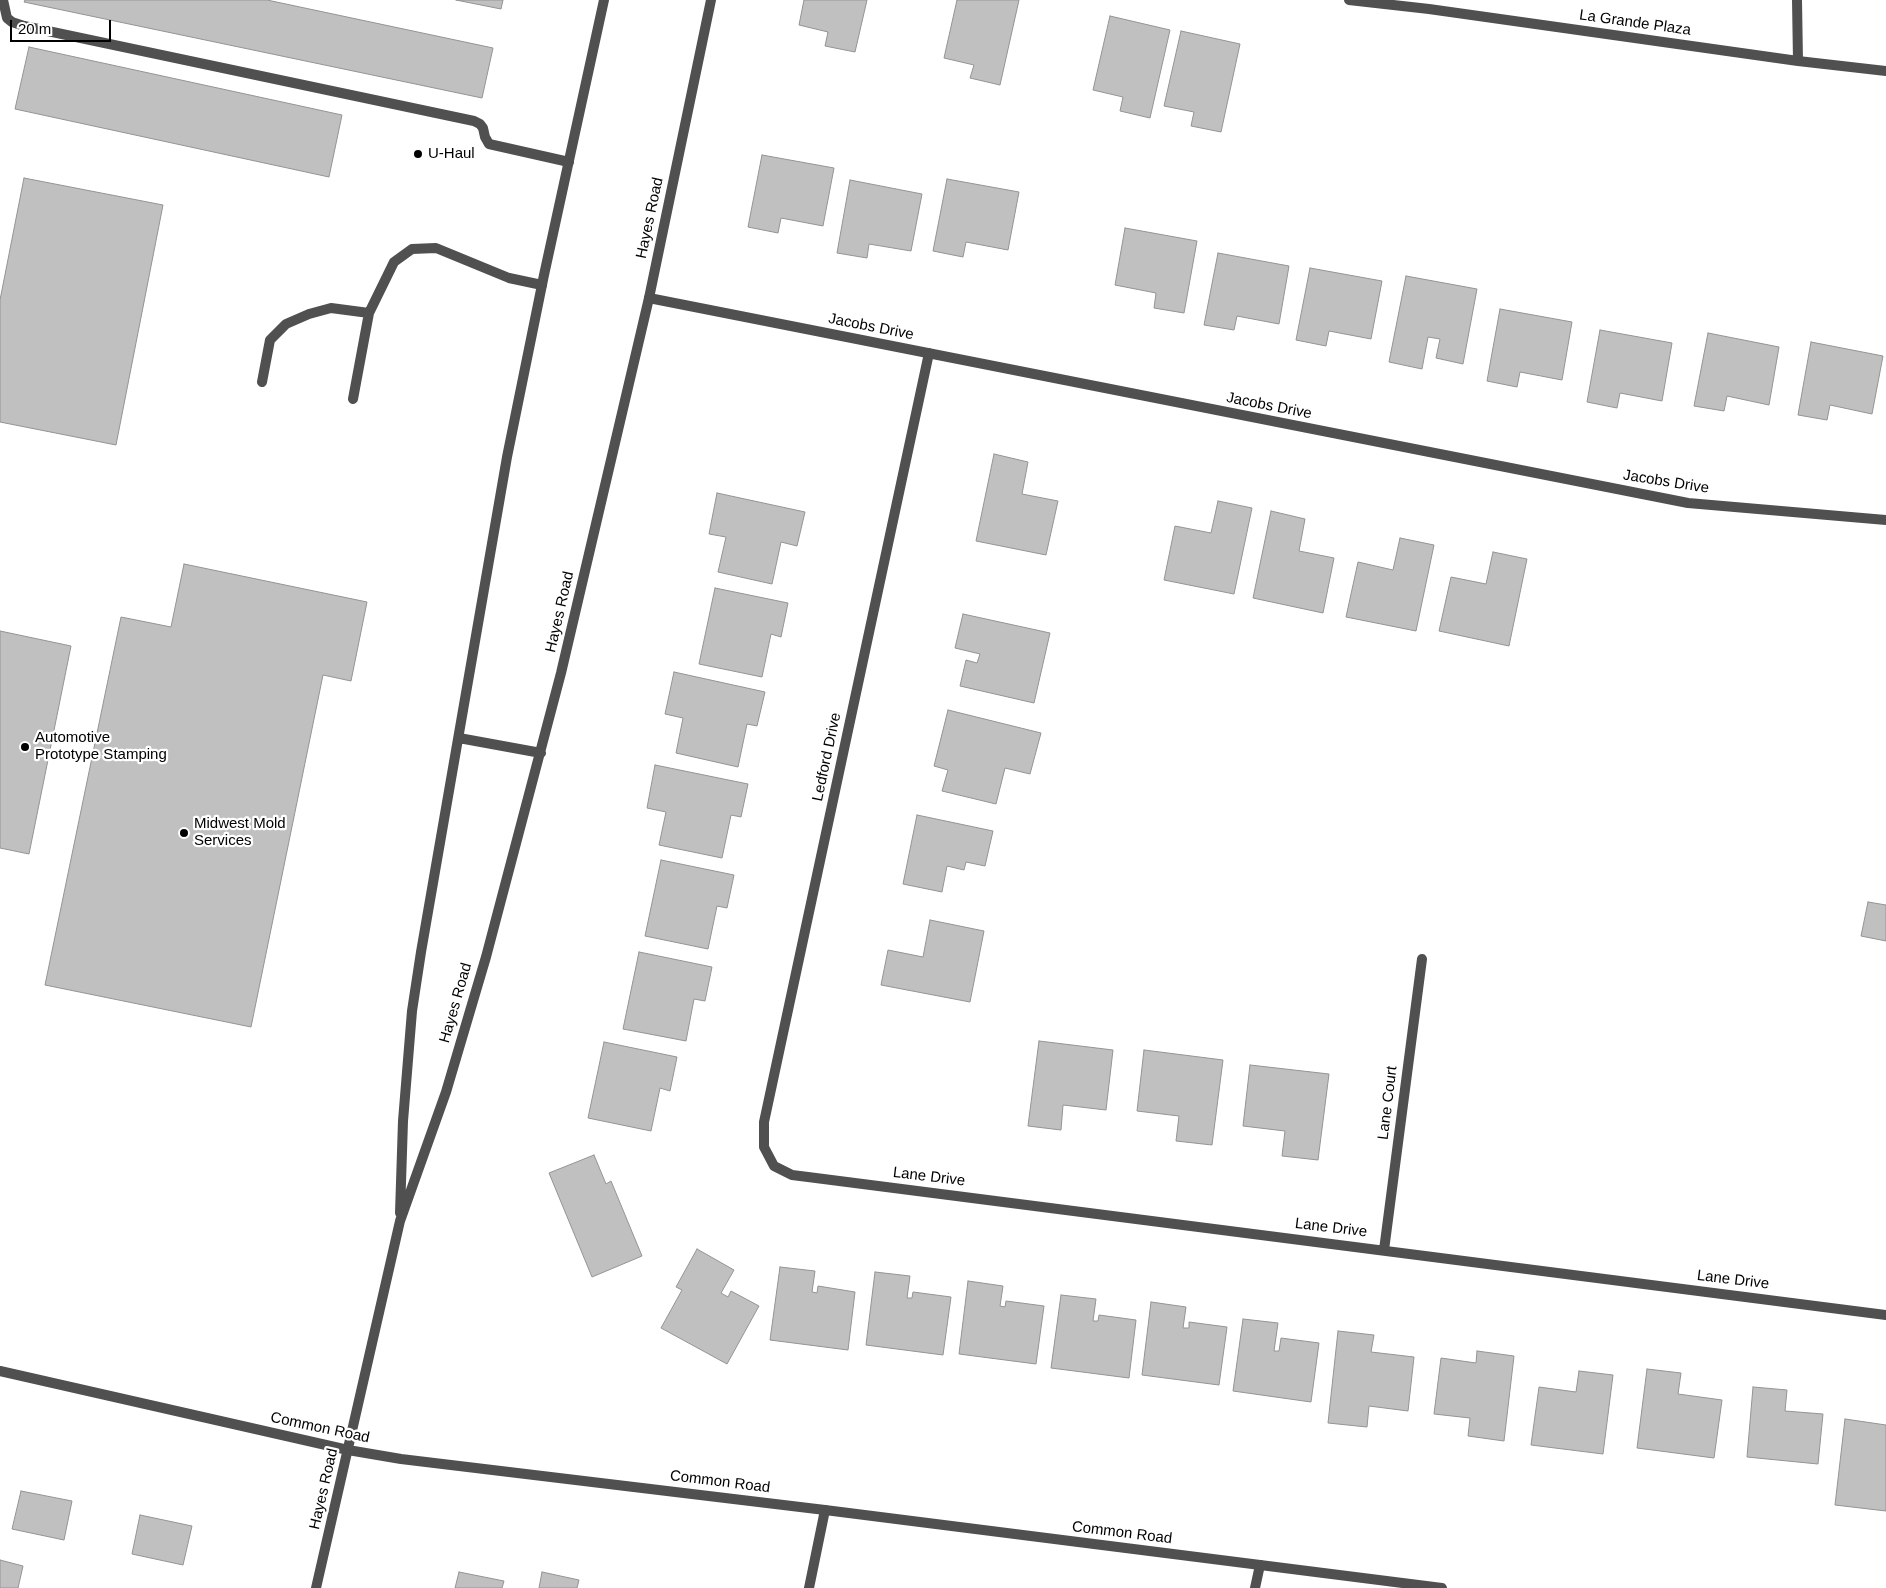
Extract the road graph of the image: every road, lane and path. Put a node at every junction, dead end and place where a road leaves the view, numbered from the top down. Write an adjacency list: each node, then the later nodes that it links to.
1 (3, 0): 8 (street)
2 (604, 0): 8 (street, Hayes Road)
3 (711, 0): 10 (street, Hayes Road)
4 (1349, 0): 6 (street, La Grande Plaza)
5 (1797, 0): 6 (street)
6 (1798, 61): 7 (street, La Grande Plaza)
7 (1886, 71)
8 (569, 162): 9 (street, Hayes Road)
9 (542, 285): 11 (street); 16 (street, Hayes Road)
10 (649, 298): 12 (street, Jacobs Drive); 17 (street, Hayes Road)
11 (369, 312): 13 (street); 14 (street)
12 (929, 353): 15 (street, Jacobs Drive); 19 (street, Ledford Drive)
13 (262, 382)
14 (353, 399)
15 (1886, 520)
16 (458, 738): 17 (street); 20 (street, Hayes Road)
17 (541, 754): 20 (street, Hayes Road)
18 (1422, 959): 21 (street, Lane Court)
19 (774, 1166): 21 (street, Lane Drive)
20 (400, 1221): 24 (street, Hayes Road)
21 (1384, 1250): 22 (street, Lane Drive)
22 (1886, 1315)
23 (0, 1371): 24 (street, Common Road)
24 (348, 1450): 25 (street, Common Road); 27 (street, Hayes Road)
25 (826, 1510): 26 (street, Common Road); 28 (street)
26 (1260, 1565): 29 (street); 30 (street, Common Road)
27 (316, 1588)
28 (809, 1588)
29 (1255, 1588)
30 (1442, 1588)

